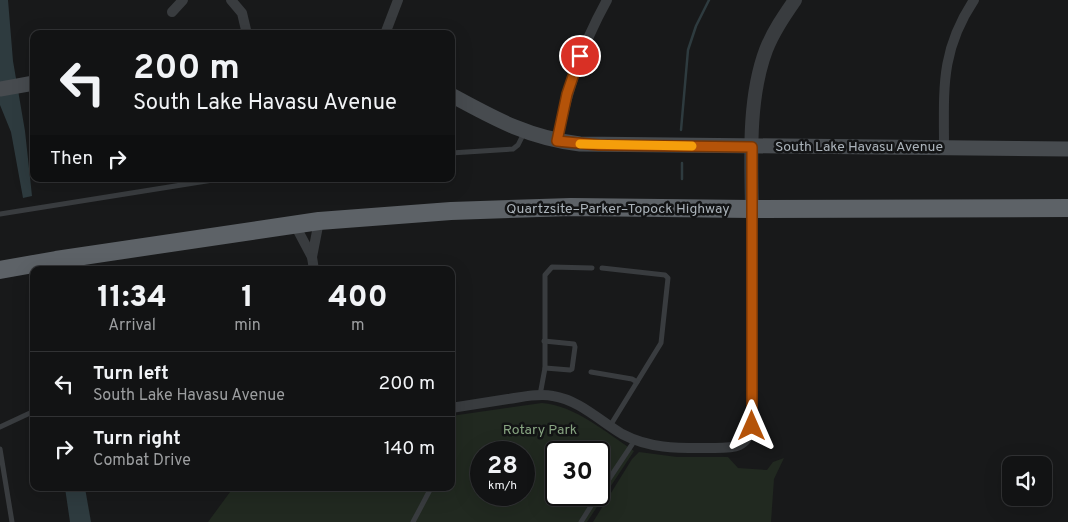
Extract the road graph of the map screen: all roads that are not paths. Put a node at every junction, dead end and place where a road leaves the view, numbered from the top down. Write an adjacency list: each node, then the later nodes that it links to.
1 (183, 0): 7 (street)
2 (232, 0): 8 (street)
3 (398, 0): 9 (street)
4 (607, 0): 14 (street)
5 (794, 0): 15 (street)
6 (974, 0): 16 (street)
7 (172, 12)
8 (246, 30)
9 (387, 30)
10 (28, 84): 11 (main road)
11 (0, 89)
12 (455, 97): 13 (main road, South Lake Havasu Avenue)
13 (524, 132): 14 (main road, South Lake Havasu Avenue); 18 (lane)
14 (557, 141): 15 (main road, South Lake Havasu Avenue)
15 (752, 147): 16 (main road, South Lake Havasu Avenue); 21 (street)
16 (944, 148): 17 (main road, South Lake Havasu Avenue)
17 (1068, 148)
18 (455, 153)
19 (200, 182): 22 (lane)
20 (1068, 208): 21 (highway, Quartzsite–Parker–Topock Highway)
21 (752, 209): 23 (highway, Quartzsite–Parker–Topock Highway); 39 (street)
22 (0, 214)
23 (319, 221): 24 (highway, Quartzsite–Parker–Topock Highway); 25 (street)
24 (294, 225): 25 (street); 29 (highway)
25 (312, 257): 26 (street)
26 (313, 266)
27 (592, 268): 30 (lane)
28 (602, 268): 33 (lane)
29 (0, 270)
30 (544, 341): 31 (lane); 31 (lane)
31 (545, 368): 34 (lane)
32 (591, 372): 33 (lane)
33 (637, 382): 37 (lane)
34 (540, 395): 35 (street); 37 (street)
35 (455, 407)
36 (30, 413): 38 (lane)
37 (610, 426): 39 (street)
38 (0, 427)
39 (635, 439): 41 (lane)
40 (0, 448): 43 (lane)
41 (610, 478)
42 (429, 491): 47 (lane)
43 (8, 499): 44 (lane); 46 (lane)
44 (0, 500)
45 (592, 506): 48 (lane)
46 (12, 522)
47 (413, 522)
48 (581, 522)

